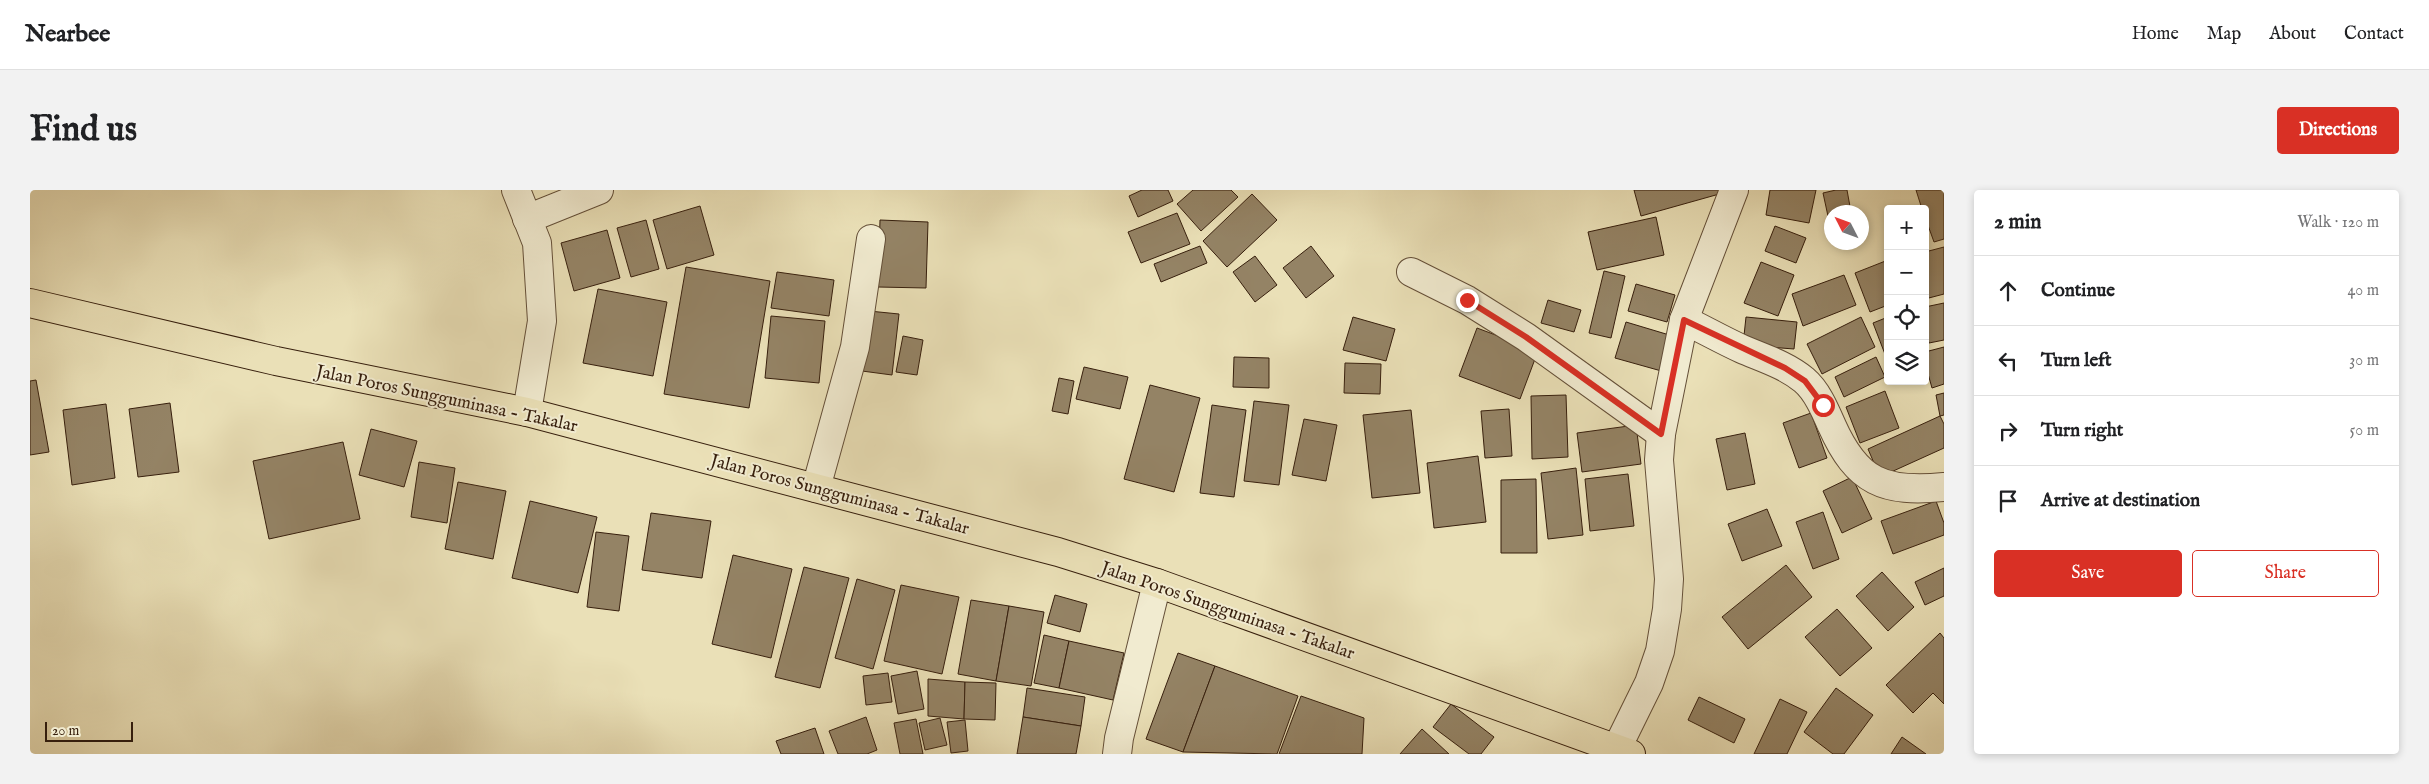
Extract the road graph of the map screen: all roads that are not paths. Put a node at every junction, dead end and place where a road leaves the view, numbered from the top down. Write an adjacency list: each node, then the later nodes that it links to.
1 (516, 190): 4 (street)
2 (599, 190): 4 (street)
3 (1734, 190): 8 (street)
4 (527, 220): 9 (street)
5 (871, 239): 12 (street)
6 (1411, 272): 10 (street)
7 (30, 303): 9 (highway, Jalan Poros Sungguminasa - Takalar)
8 (1684, 320): 10 (street); 11 (street)
9 (527, 412): 12 (highway, Jalan Poros Sungguminasa - Takalar)
10 (1661, 434): 14 (street)
11 (1944, 487)
12 (816, 488): 13 (highway, Jalan Poros Sungguminasa - Takalar)
13 (1157, 583): 14 (highway, Jalan Poros Sungguminasa - Takalar); 15 (street)
14 (1624, 751)
15 (1117, 754)

